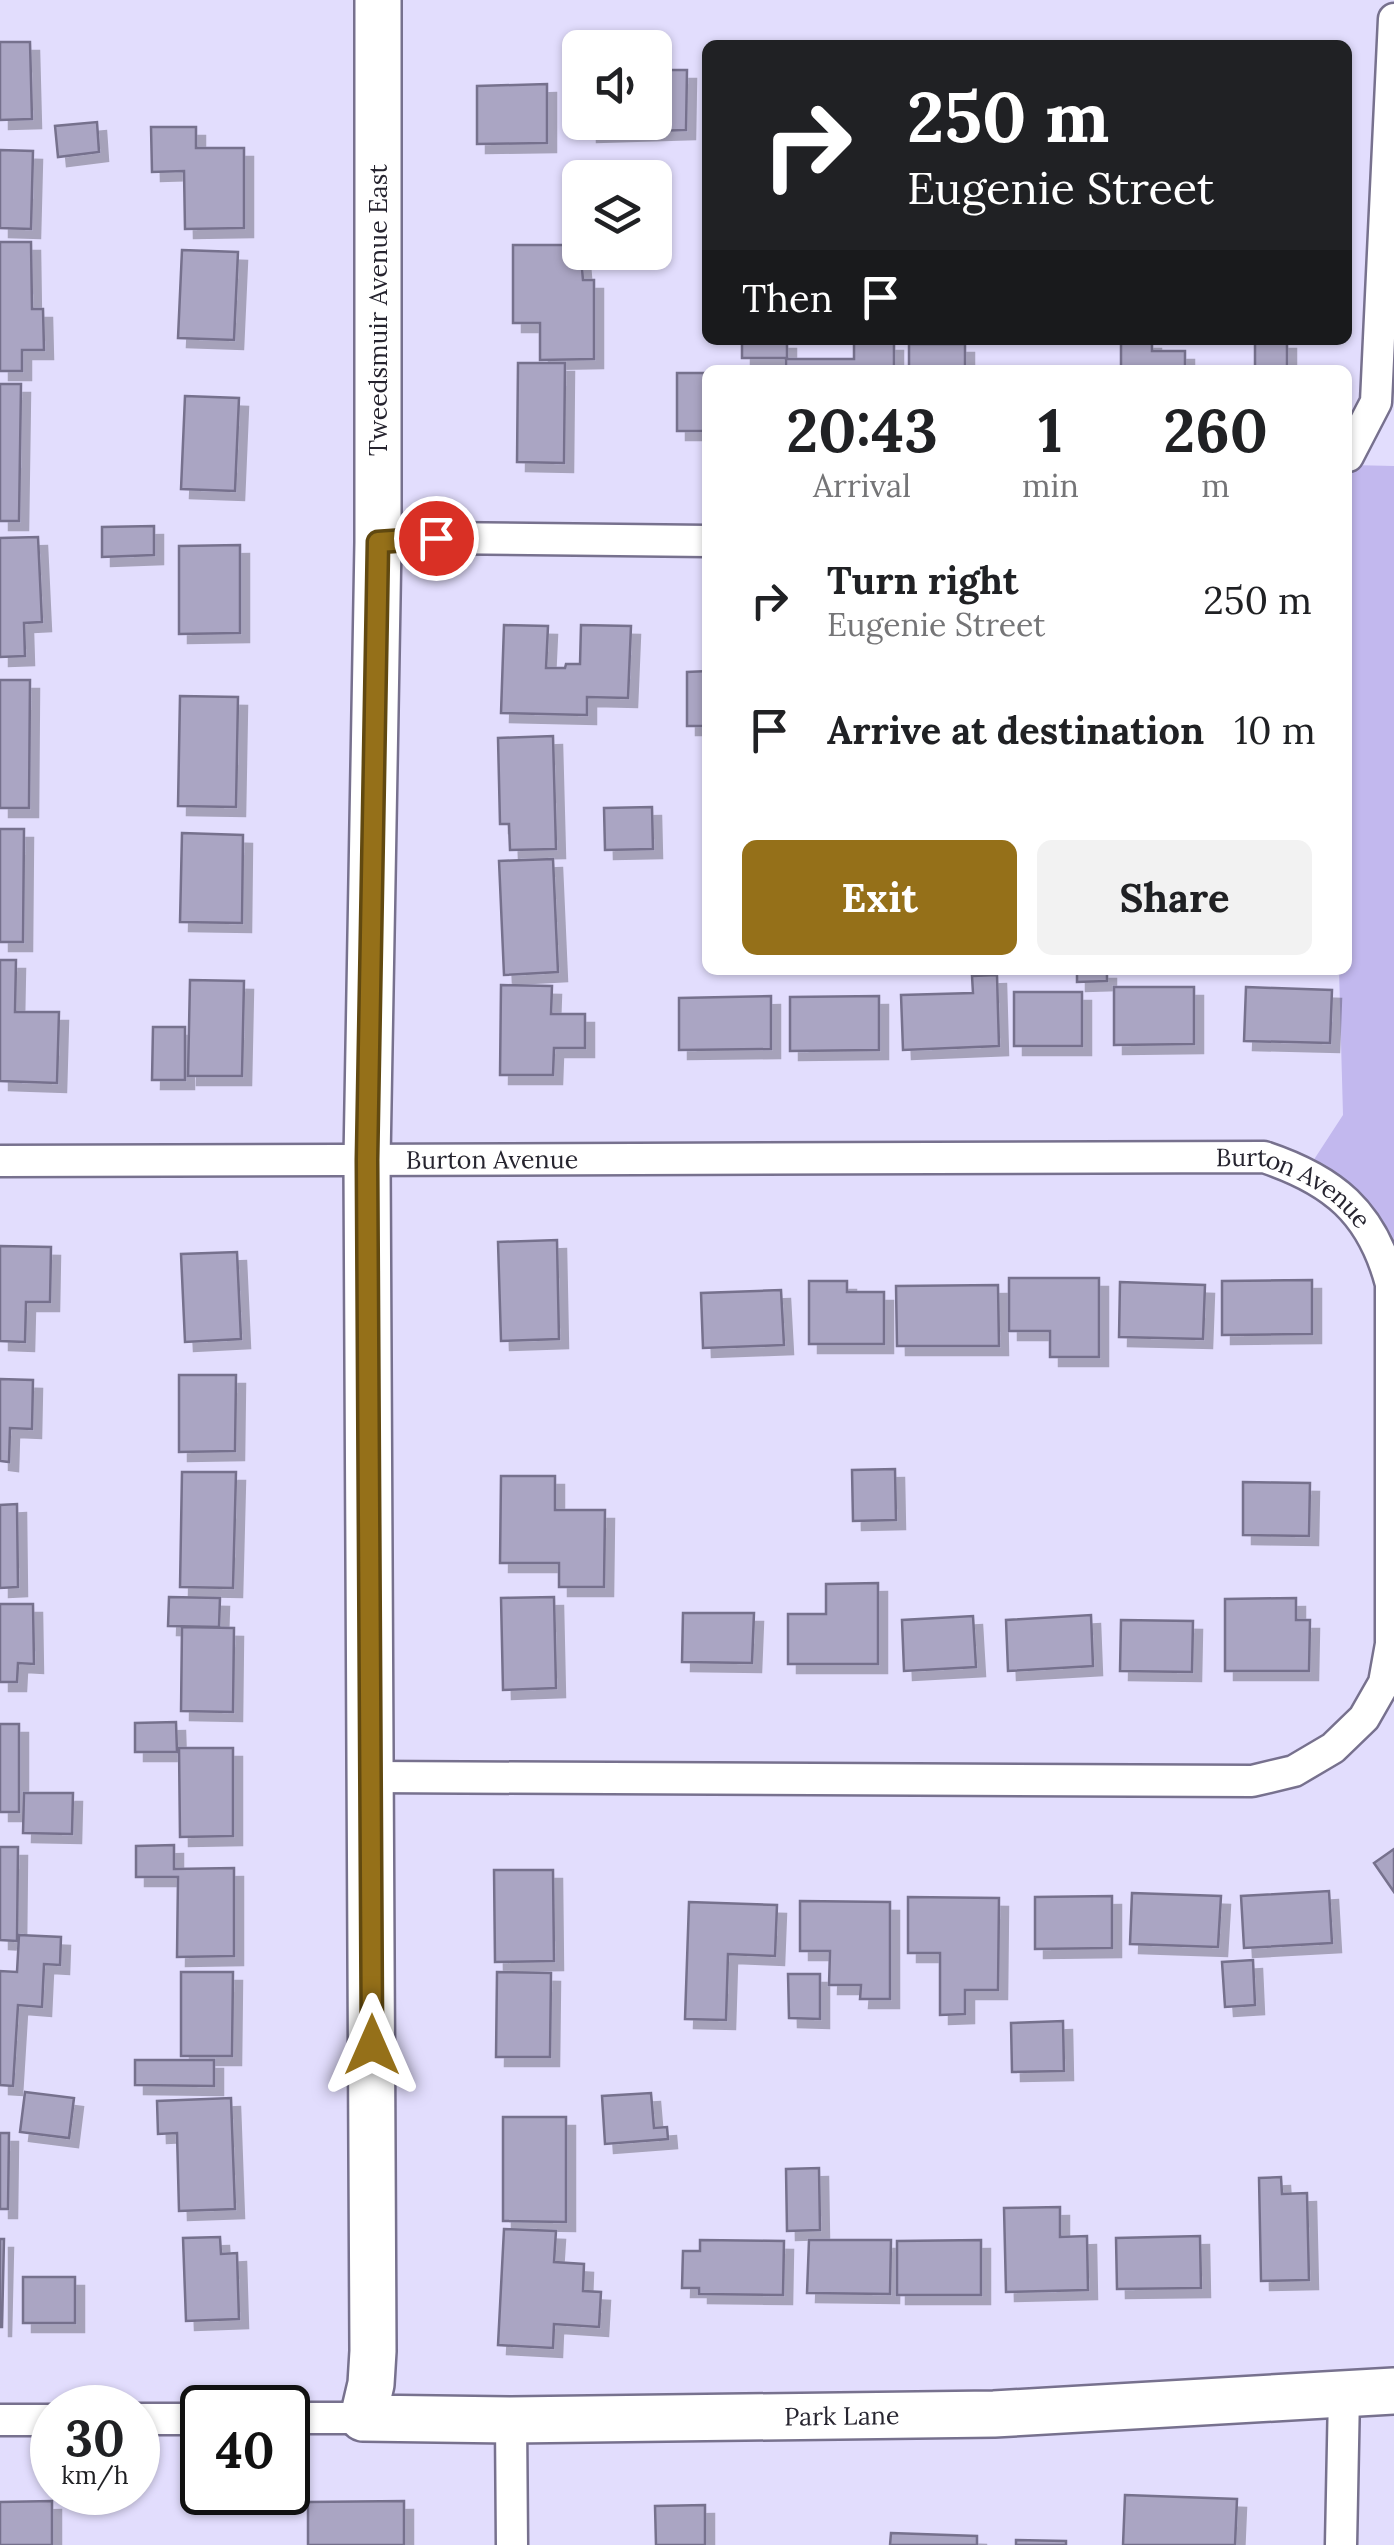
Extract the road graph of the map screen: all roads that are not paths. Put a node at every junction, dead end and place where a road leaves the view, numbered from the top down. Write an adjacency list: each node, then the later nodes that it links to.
1 (378, 0): 5 (street, Tweedsmuir Avenue East)
2 (1394, 19): 3 (street)
3 (1352, 448)
4 (702, 541): 5 (street)
5 (378, 542): 6 (street, Tweedsmuir Avenue East)
6 (367, 1160): 7 (street, Burton Avenue); 8 (street, Tweedsmuir Avenue East); 8 (street, Burton Avenue)
7 (0, 1161)
8 (372, 1778): 12 (street, Tweedsmuir Avenue East)
9 (1394, 2391): 10 (street, Park Lane)
10 (1344, 2394): 15 (street, Park Lane); 17 (street)
11 (310, 2418): 12 (street, Park Lane)
12 (363, 2418): 15 (street, Park Lane)
13 (0, 2420): 14 (street)
14 (30, 2420)
15 (512, 2420): 16 (street)
16 (512, 2545)
17 (1341, 2545)

